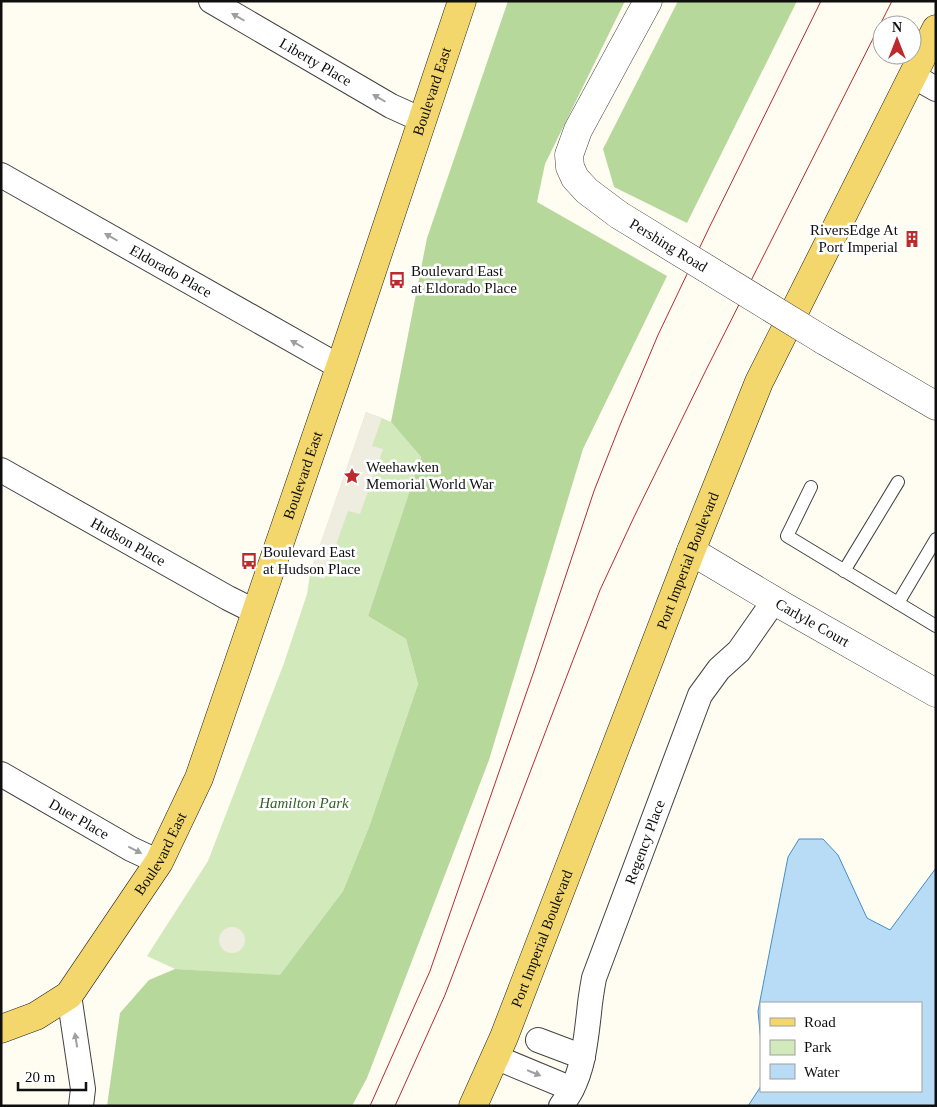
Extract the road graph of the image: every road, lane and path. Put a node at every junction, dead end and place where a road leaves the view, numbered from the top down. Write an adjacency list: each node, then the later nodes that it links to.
1 (211, 1): 6 (street, Liberty Place, one-way to 1)
2 (462, 1): 6 (main road, Boulevard East)
3 (648, 1): 9 (street, Pershing Road, bridge)
4 (936, 29): 5 (main road, Port Imperial Boulevard)
5 (924, 83): 14 (main road, Port Imperial Boulevard)
6 (422, 120): 8 (main road, Boulevard East)
7 (1, 174): 8 (street, Eldorado Place, one-way to 7)
8 (340, 367): 18 (main road, Boulevard East)
9 (936, 406)
10 (1, 470): 18 (street, Hudson Place)
11 (898, 482): 15 (lane)
12 (811, 487): 15 (lane)
13 (936, 540): 17 (lane)
14 (691, 551): 16 (street, Carlyle Court); 26 (main road, Port Imperial Boulevard)
15 (844, 571): 17 (lane)
16 (774, 601): 20 (street, Carlyle Court); 27 (street, Regency Place)
17 (898, 603): 19 (lane)
18 (256, 612): 22 (main road, Boulevard East)
19 (936, 626)
20 (936, 693)
21 (1, 774): 22 (street, Duer Place, one-way to 22)
22 (159, 862): 23 (main road, Boulevard East)
23 (69, 996): 24 (main road, Boulevard East); 29 (street, one-way to 23)
24 (1, 1028)
25 (538, 1040): 27 (street)
26 (495, 1057): 28 (street, one-way to 28); 30 (main road, Port Imperial Boulevard)
27 (583, 1057): 28 (street, Regency Place)
28 (567, 1097)
29 (80, 1106)
30 (473, 1106)

